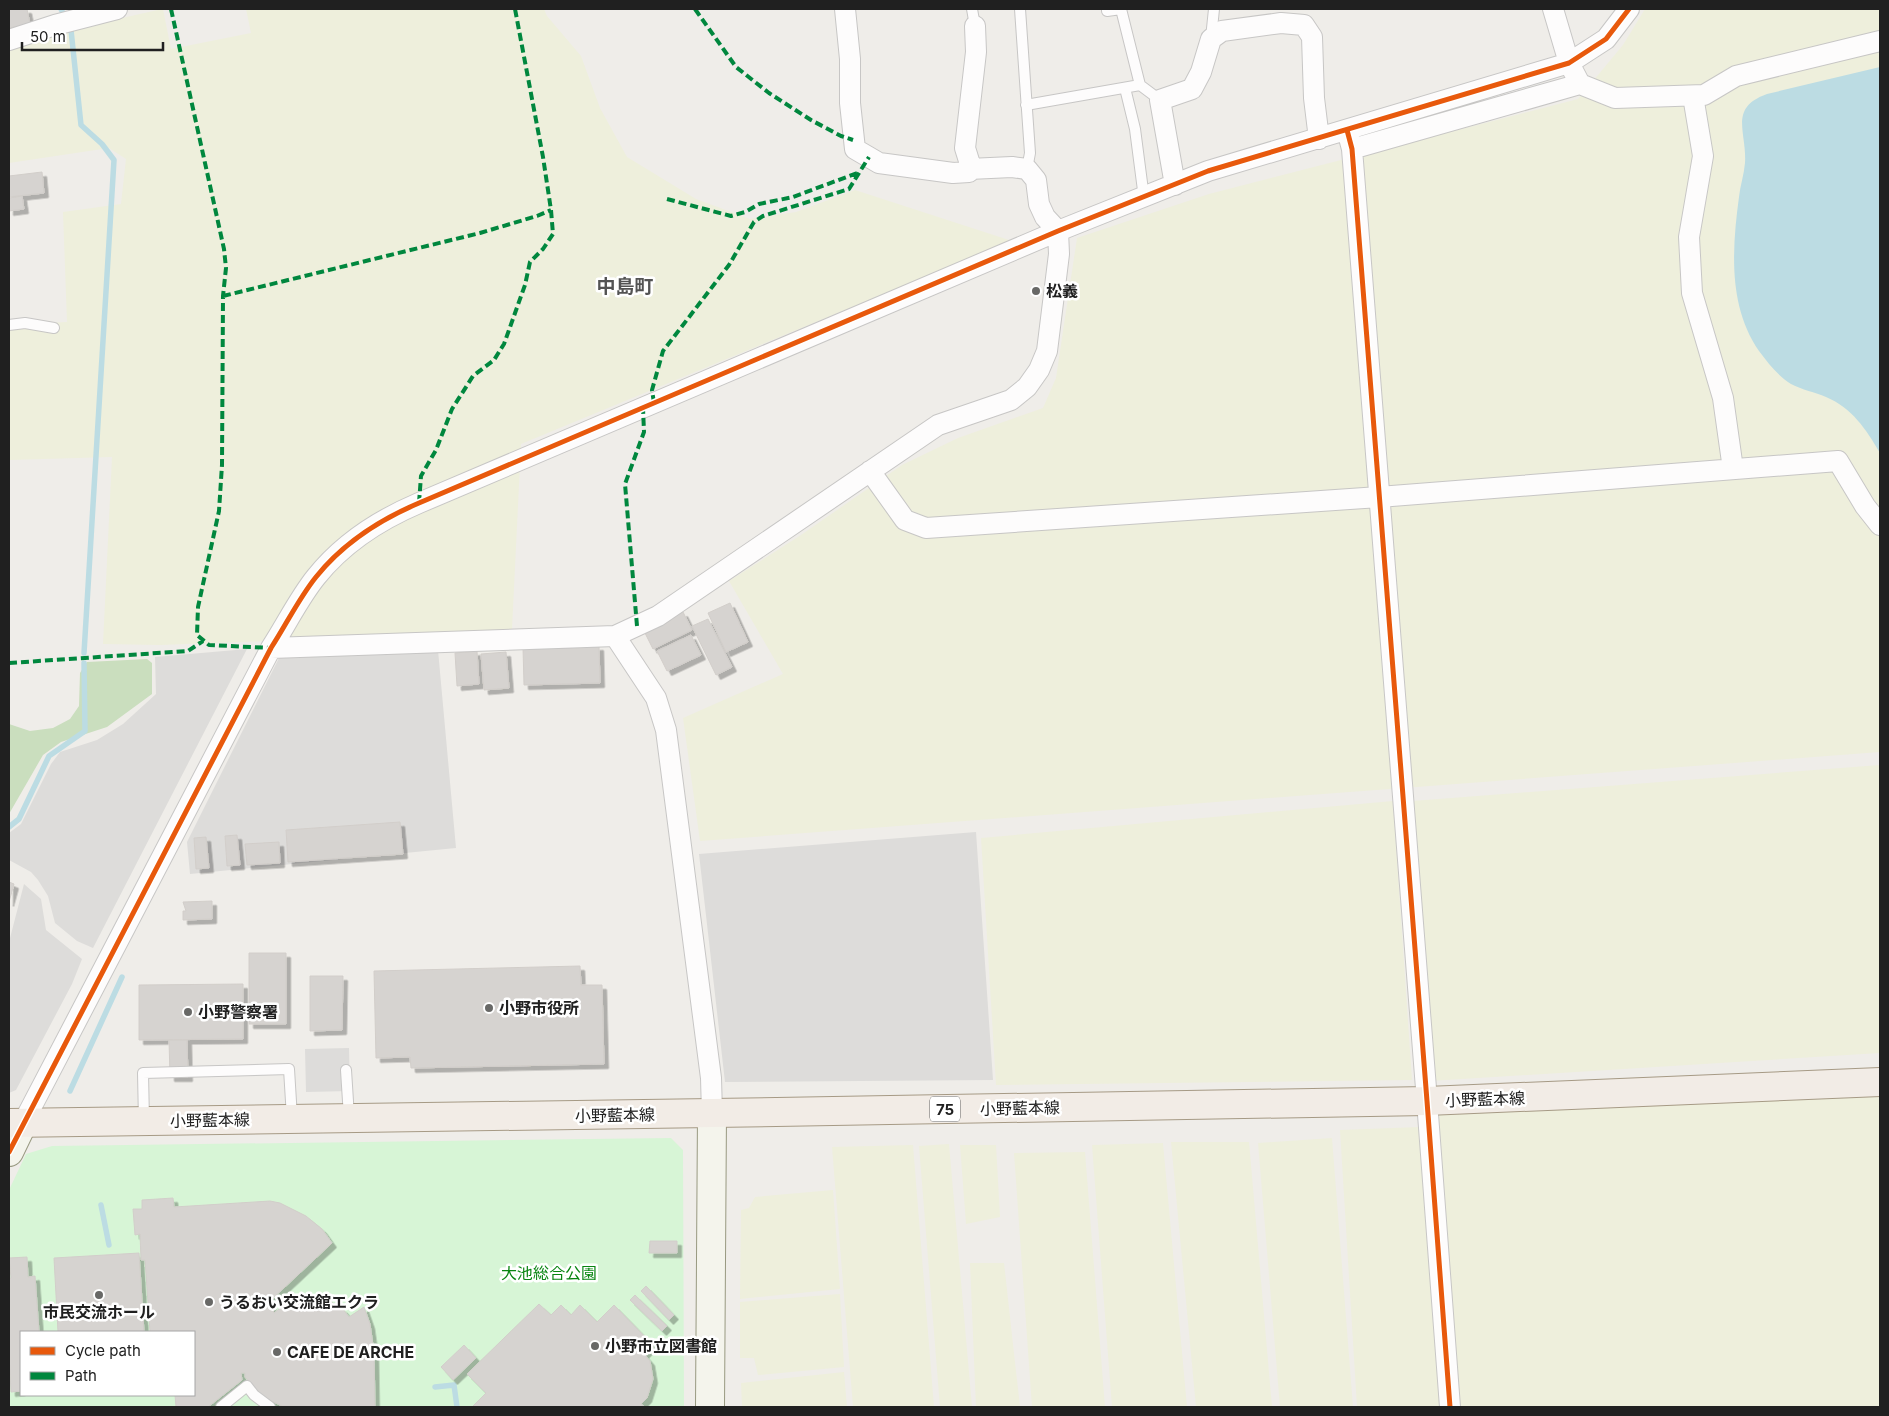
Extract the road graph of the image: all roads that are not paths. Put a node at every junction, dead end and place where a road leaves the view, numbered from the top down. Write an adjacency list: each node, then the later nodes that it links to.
1 (117, 9): 10 (street)
2 (845, 9): 22 (street)
3 (1020, 9): 18 (lane)
4 (1107, 9): 14 (lane)
5 (1214, 9): 9 (lane)
6 (1553, 9): 12 (street)
7 (1629, 9): 12 (street)
8 (974, 17): 22 (street)
9 (1211, 39): 17 (street); 20 (street)
10 (9, 40)
11 (1880, 41): 16 (street)
12 (1569, 63): 13 (street); 19 (street)
13 (1580, 84): 16 (street); 21 (street)
14 (1140, 85): 15 (lane); 17 (lane)
15 (1125, 88): 18 (lane); 25 (lane)
16 (1693, 96): 29 (street)
17 (1160, 100): 24 (street)
18 (1026, 106): 23 (lane)
19 (1347, 130): 20 (street); 21 (street)
20 (1319, 139): 24 (street)
21 (1352, 150): 31 (street)
22 (969, 169): 23 (street)
23 (1027, 169): 26 (street)
24 (1175, 185): 25 (street)
25 (1144, 198): 26 (street)
26 (1058, 231): 30 (street); 34 (street)
27 (9, 325): 28 (lane)
28 (54, 328)
29 (1733, 469): 31 (street); 32 (street)
30 (870, 471): 31 (street); 33 (street)
31 (1379, 497): 37 (street)
32 (1880, 525)
33 (615, 636): 34 (street); 38 (street)
34 (271, 648): 42 (street)
35 (346, 1070): 39 (lane)
36 (1880, 1082): 37 (main road, 小野藍本線 / 75)
37 (1427, 1101): 38 (main road, 小野藍本線 / 75); 47 (street)
38 (712, 1113): 39 (main road, 小野藍本線 / 75); 46 (street)
39 (349, 1118): 40 (main road, 小野藍本線 / 75)
40 (292, 1119): 41 (main road, 小野藍本線 / 75); 41 (lane)
41 (144, 1121): 42 (main road, 小野藍本線 / 75)
42 (16, 1123): 43 (street)
43 (9, 1152)
44 (221, 1407): 45 (lane)
45 (270, 1407)
46 (710, 1407)
47 (1450, 1407)

